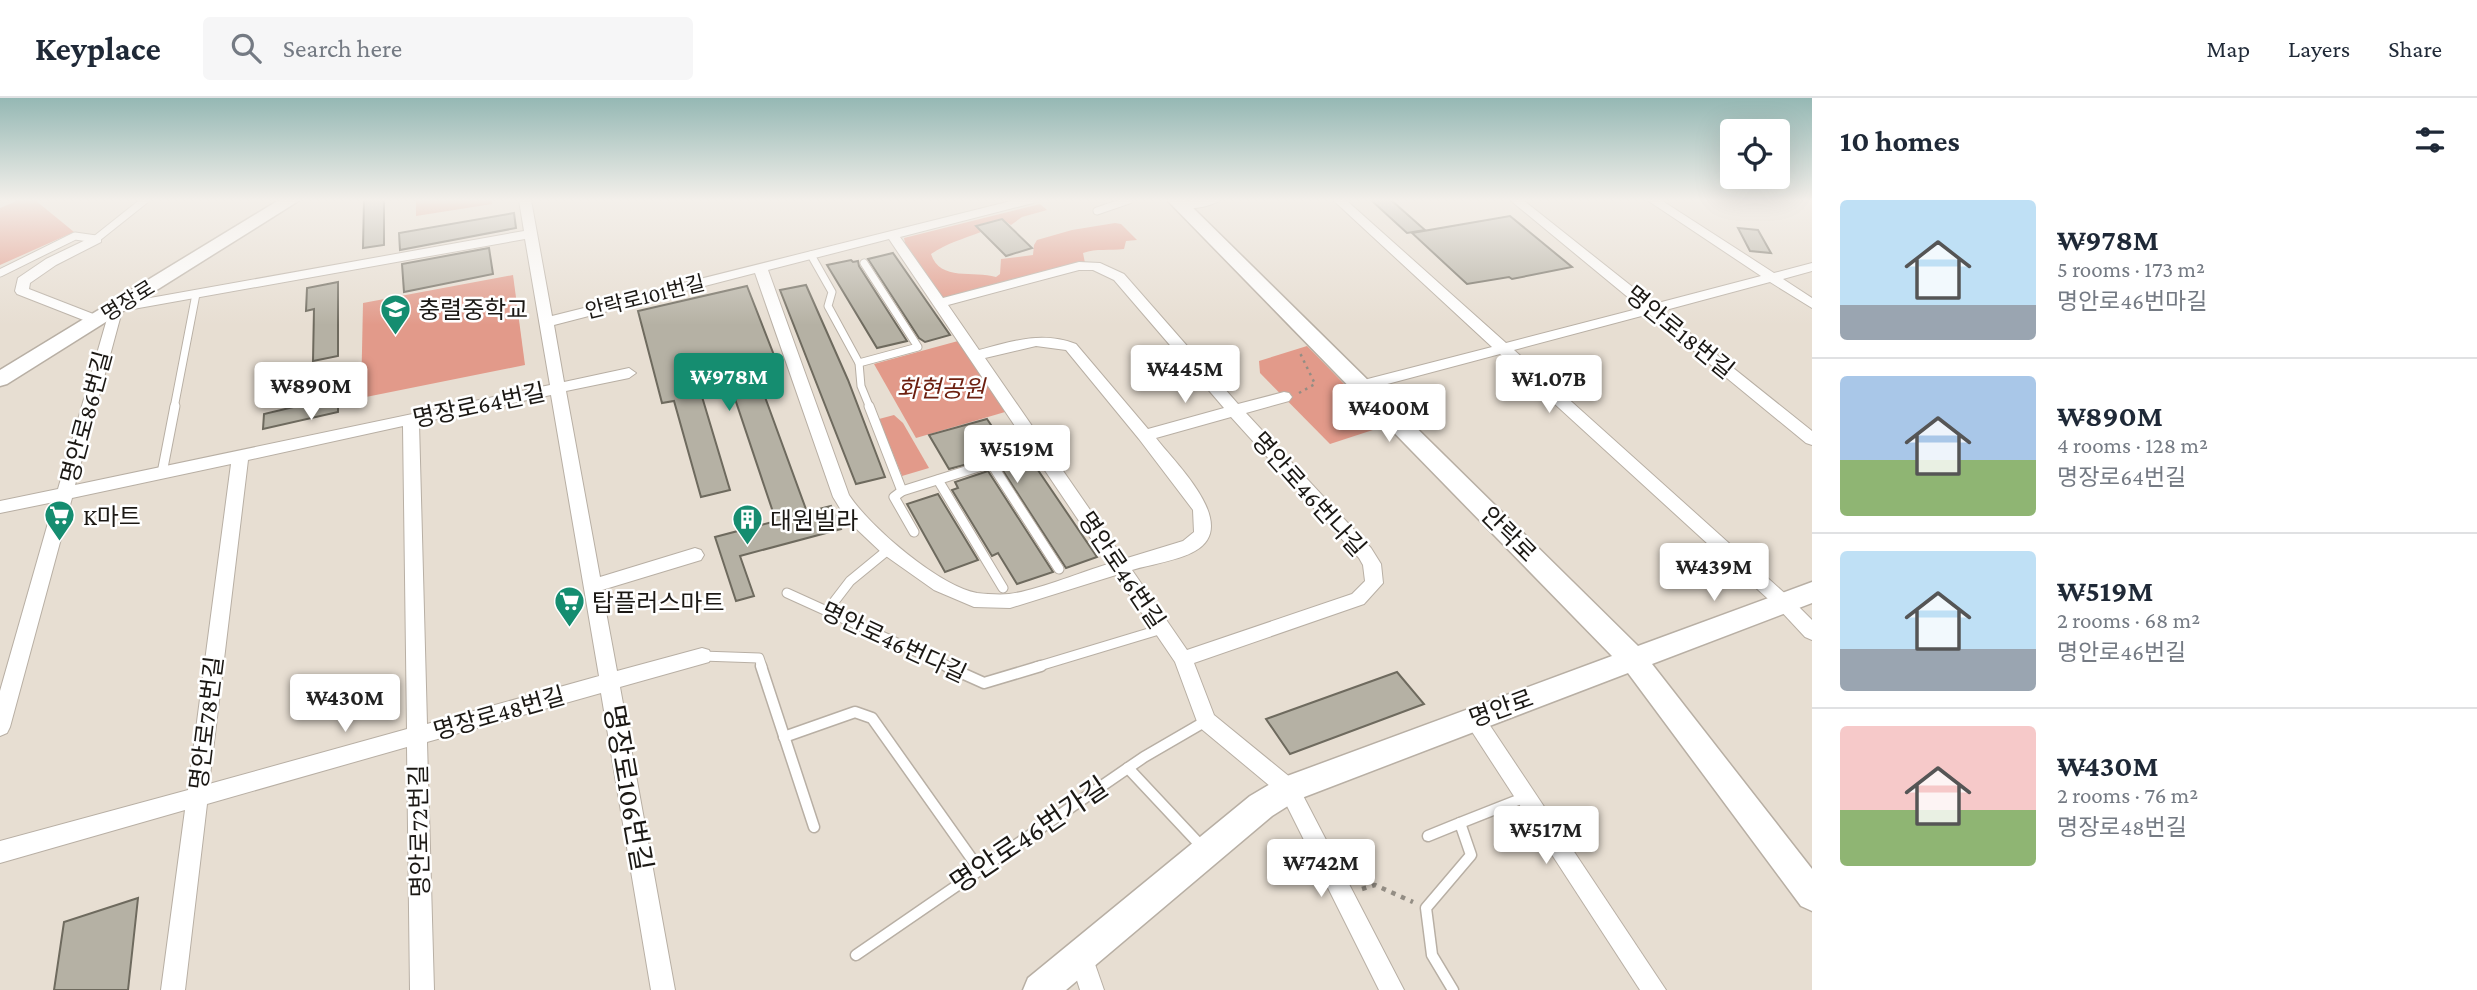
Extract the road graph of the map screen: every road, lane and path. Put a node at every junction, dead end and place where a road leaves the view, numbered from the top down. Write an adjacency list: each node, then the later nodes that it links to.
1 (64, 242): 16 (lane)
2 (91, 242): 23 (street)
3 (224, 242): 21 (main road, 명장로)
4 (488, 242): 18 (street)
5 (532, 242): 24 (street, 명장로106번길)
6 (863, 242): 12 (street, 안락로101번길)
7 (897, 242): 19 (street, 명안로46번길)
8 (1217, 242): 31 (main road, 안락로)
9 (1385, 242): 25 (street)
10 (1568, 242): 22 (street, 명안로18번길)
11 (1717, 242): 17 (street)
12 (811, 255): 15 (street, 안락로101번길); 28 (lane)
13 (863, 263): 28 (lane)
14 (1812, 267): 17 (street)
15 (760, 268): 24 (street, 안락로101번길); 45 (street)
16 (0, 273)
17 (1772, 277): 20 (street); 22 (street)
18 (196, 294): 21 (street); 39 (lane)
19 (939, 303): 27 (street, 명안로46번길); 34 (street, 명안로46번나길)
20 (1812, 304)
21 (116, 308): 23 (main road, 명장로); 42 (street, 명안로86번길)
22 (1651, 309): 25 (street); 37 (street, 명안로18번길)
23 (96, 320): 30 (main road, 명장로)
24 (547, 322): 32 (street, 명장로106번길)
25 (1503, 349): 31 (street); 53 (street)
26 (1312, 350): 33 (path, 명안로46번나길)
27 (976, 356): 36 (street); 47 (street, 명안로46번길)
28 (859, 363): 41 (lane)
29 (629, 373): 32 (street, 명장로64번길)
30 (0, 379)
31 (1361, 386): 59 (main road, 안락로)
32 (558, 388): 35 (street, 명장로64번길); 49 (street, 명장로106번길)
33 (1284, 397): 34 (street, 명안로46번나길)
34 (1234, 411): 36 (street); 58 (street, 명안로46번나길)
35 (411, 420): 38 (street, 명장로64번길); 64 (street, 명안로72번길)
36 (1145, 435): 47 (street)
37 (1812, 439)
38 (240, 457): 39 (street, 명장로64번길); 68 (street, 명안로78번길)
39 (162, 473): 42 (street, 명장로64번길)
40 (938, 480): 41 (lane); 48 (lane); 50 (lane)
41 (902, 491): 44 (lane)
42 (65, 494): 43 (street, 명장로64번길); 63 (street, 명안로86번길)
43 (0, 507)
44 (914, 532)
45 (889, 548): 47 (street); 54 (lane)
46 (695, 555): 49 (street)
47 (1120, 567): 55 (street, 명안로46번길)
48 (1059, 569)
49 (593, 586): 60 (street, 명장로106번길)
50 (1003, 588)
51 (1812, 592): 53 (main road, 명안로)
52 (787, 593): 54 (lane, 명안로46번다길)
53 (1784, 603): 56 (street); 59 (main road, 명안로)
54 (827, 611): 55 (lane, 명안로46번다길)
55 (1162, 629): 58 (street, 명안로46번길)
56 (1812, 632)
57 (702, 656): 60 (street, 명장로48번길); 65 (lane, 명장로48번길)
58 (1183, 659): 62 (street, 명안로46번길)
59 (1633, 659): 61 (main road, 명안로); 77 (main road, 안락로)
60 (610, 682): 64 (street, 명장로48번길); 83 (street, 명장로106번길)
61 (1474, 718): 67 (main road, 명안로); 69 (street)
62 (1206, 721): 66 (lane, 명안로46번가길); 67 (street)
63 (0, 727)
64 (417, 736): 68 (street, 명장로48번길); 82 (street, 명안로72번길)
65 (784, 737): 71 (lane, 명장로48번길); 75 (lane)
66 (1128, 768): 74 (lane); 75 (lane, 명안로46번가길)
67 (1289, 789): 74 (main road, 명안로); 76 (street)
68 (197, 797): 73 (street, 명장로48번길); 81 (street, 명안로78번길)
69 (1526, 797): 70 (lane); 88 (street)
70 (1460, 823): 72 (lane); 78 (lane)
71 (814, 827)
72 (1428, 836)
73 (0, 852)
74 (1206, 852): 80 (main road, 명안로)
75 (979, 869): 79 (lane, 명안로46번가길)
76 (1343, 894): 78 (path); 86 (street)
77 (1812, 895)
78 (1426, 908): 87 (lane)
79 (856, 955)
80 (1081, 955): 84 (main road, 명안로); 85 (street)
81 (173, 990)
82 (422, 990)
83 (663, 990)
84 (1040, 990)
85 (1092, 990)
86 (1392, 990)
87 (1453, 990)
88 (1654, 990)

